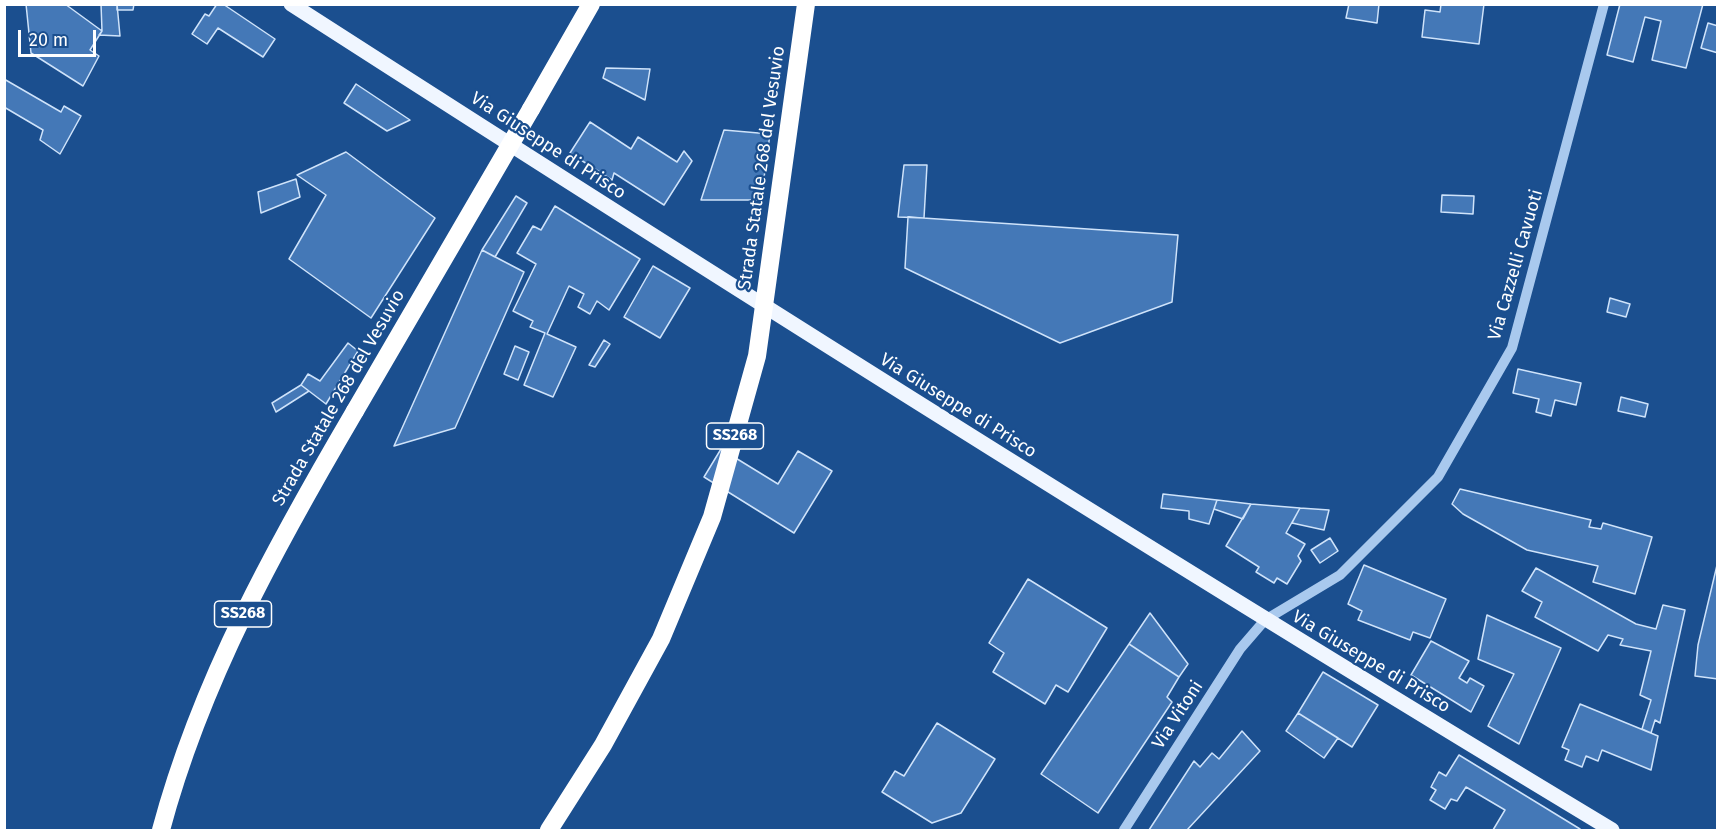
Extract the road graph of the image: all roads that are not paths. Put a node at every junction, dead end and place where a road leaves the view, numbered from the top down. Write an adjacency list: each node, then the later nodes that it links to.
1 (291, 4): 5 (main road, Via Giuseppe di Prisco)
2 (591, 4): 6 (highway, Strada Statale 268 del Vesuvio / SS268, bridge)
3 (806, 4): 7 (highway, Strada Statale 268 del Vesuvio / SS268, bridge)
4 (1604, 4): 5 (street, Via Cazzelli Cavuoti)
5 (1265, 620): 8 (street, Via Vitoni); 9 (main road, Via Giuseppe di Prisco)
6 (161, 831)
7 (549, 831)
8 (1124, 831)
9 (1611, 831)

